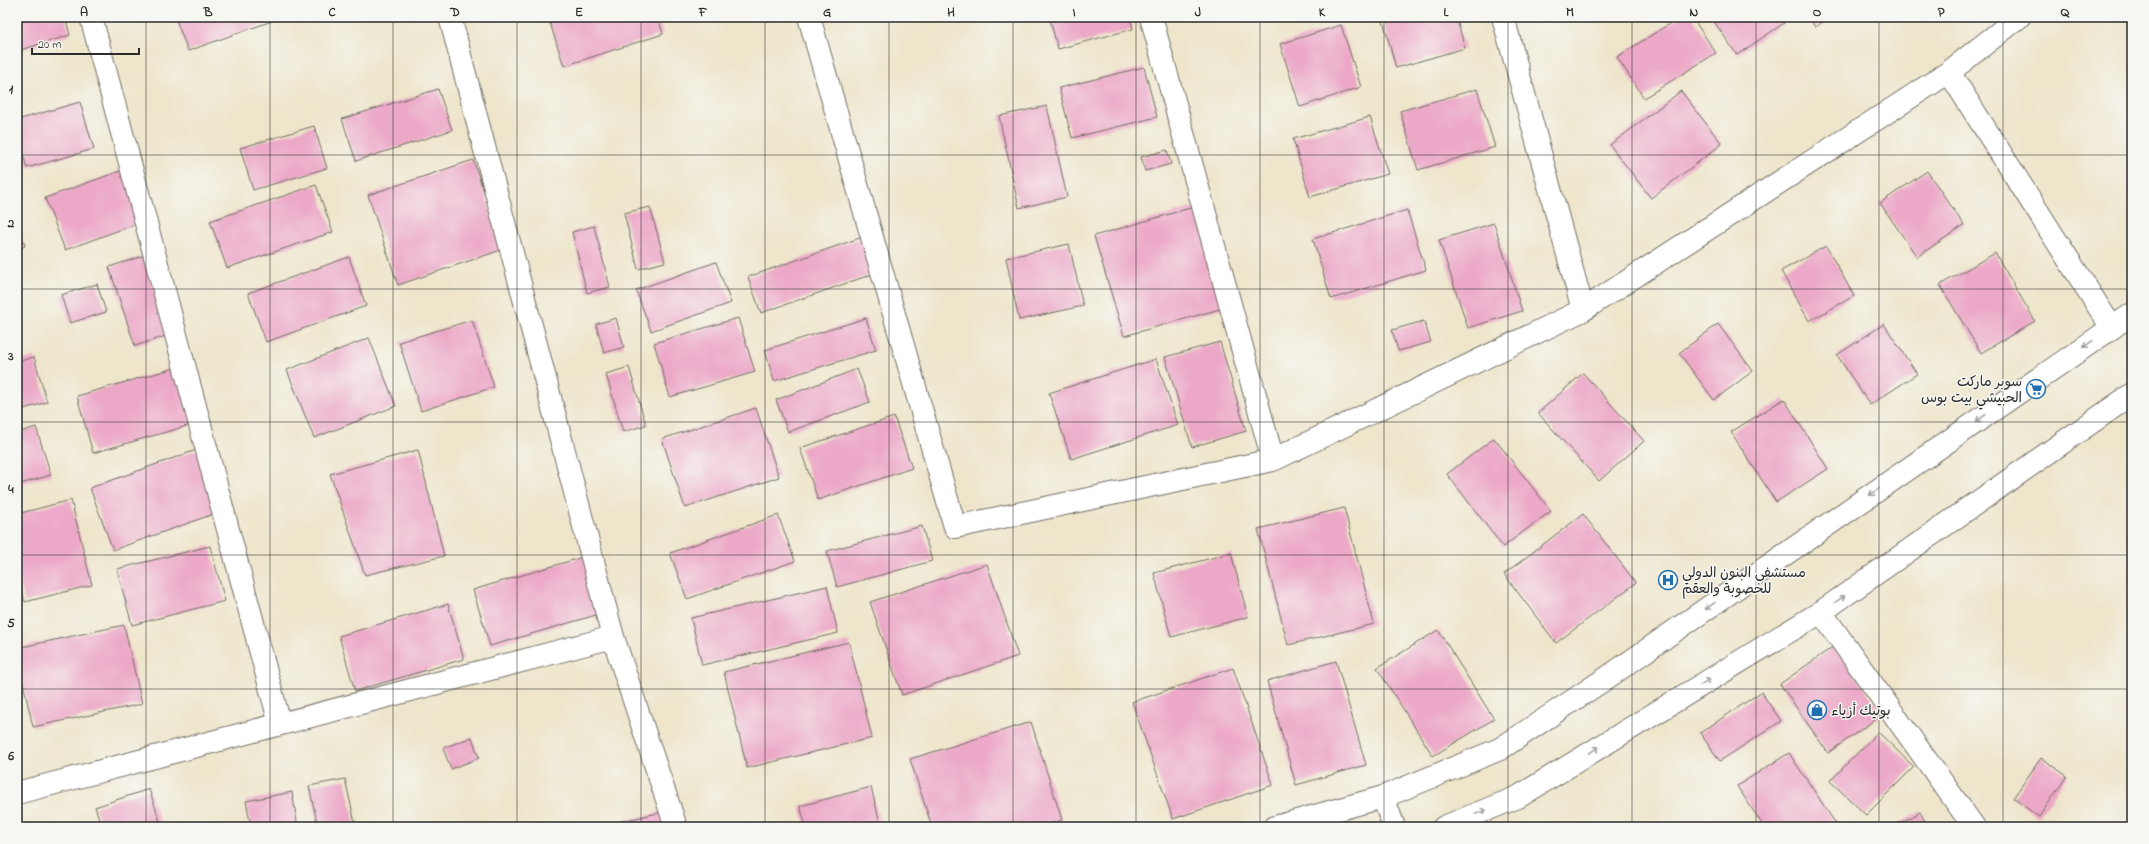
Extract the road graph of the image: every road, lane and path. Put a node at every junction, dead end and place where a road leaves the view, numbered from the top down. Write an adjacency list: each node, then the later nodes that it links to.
1 (90, 17): 15 (street)
2 (450, 17): 14 (street)
3 (809, 17): 12 (street)
4 (1151, 17): 12 (street)
5 (1504, 17): 8 (street)
6 (2019, 17): 7 (street)
7 (1949, 72): 8 (street); 10 (street)
8 (1583, 310): 12 (street)
9 (2132, 314): 10 (street)
10 (2112, 328): 17 (street, one-way to 17)
11 (2132, 394): 13 (street, one-way to 11)
12 (1273, 460)
13 (1821, 612): 22 (street, one-way to 13); 23 (street)
14 (613, 637): 15 (street); 19 (street)
15 (280, 724): 16 (street)
16 (17, 793)
17 (1383, 797): 18 (street); 21 (street)
18 (1313, 822): 20 (street)
19 (676, 827)
20 (1275, 827)
21 (1394, 827)
22 (1444, 827)
23 (1974, 827)

